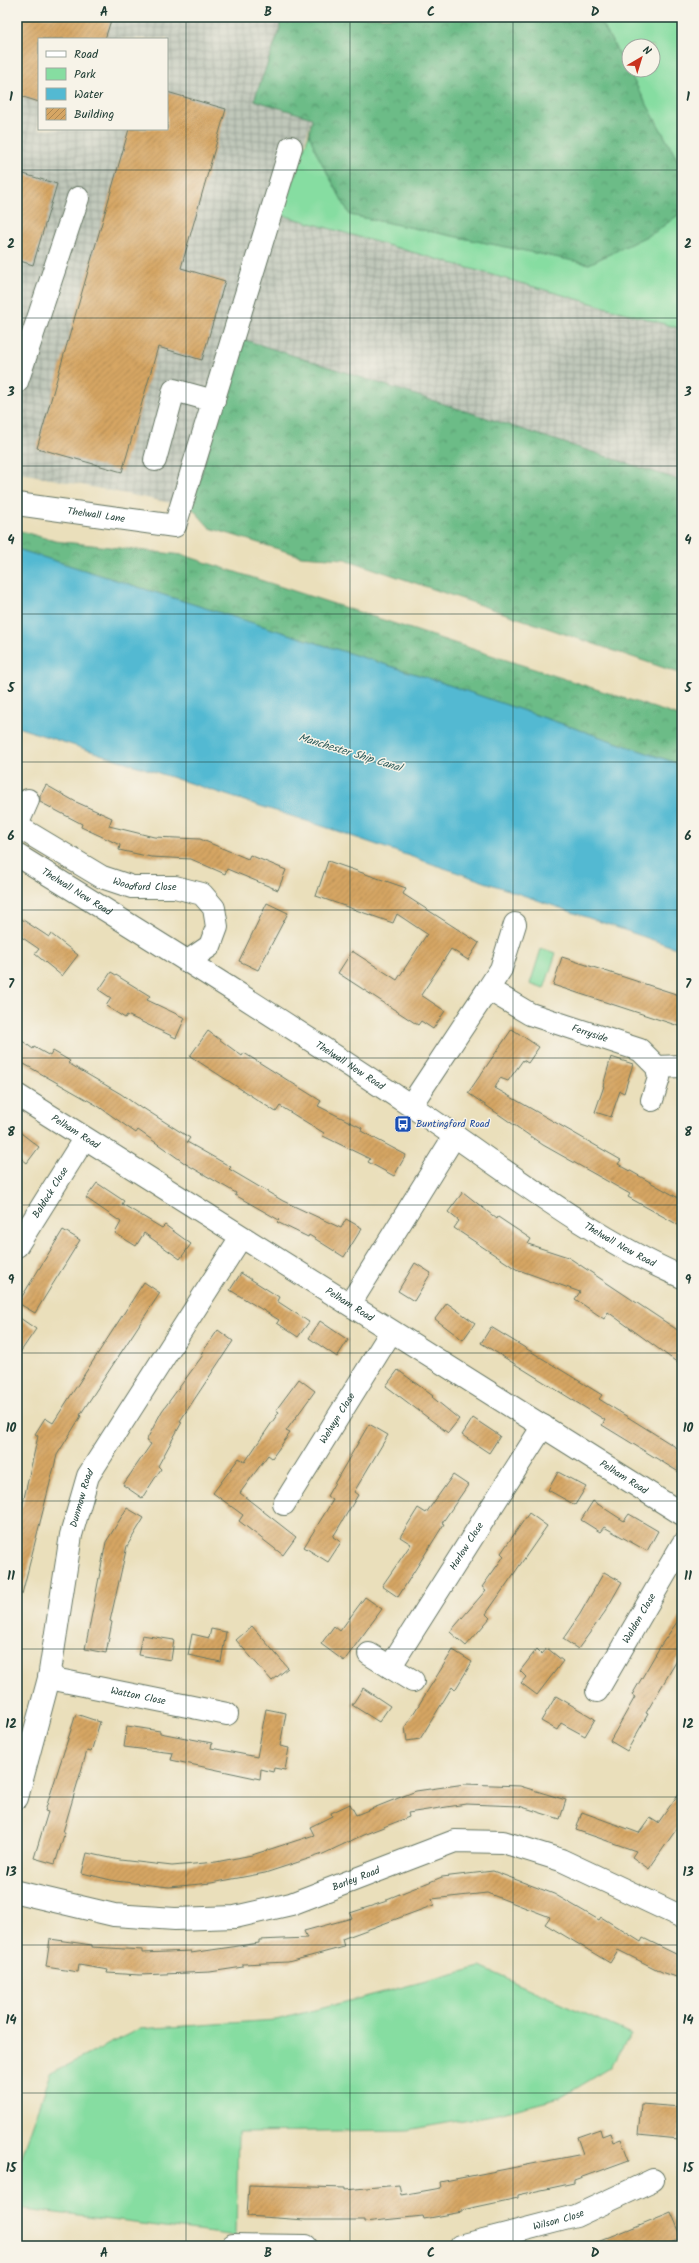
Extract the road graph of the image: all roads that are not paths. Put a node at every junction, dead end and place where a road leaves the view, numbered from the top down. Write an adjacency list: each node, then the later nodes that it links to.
1 (291, 147): 4 (street)
2 (78, 198): 3 (street)
3 (17, 382)
4 (214, 401): 5 (street); 6 (street, Thelwall Lane)
5 (155, 460)
6 (17, 504)
7 (28, 800): 8 (street, Woodford Close)
8 (17, 825): 11 (street, Woodford Close)
9 (17, 855): 11 (street, Thelwall New Road)
10 (515, 924): 12 (street)
11 (188, 961): 17 (street, Thelwall New Road)
12 (488, 989): 14 (street, Ferryside); 17 (street)
13 (682, 1066): 14 (street)
14 (657, 1067): 16 (street)
15 (17, 1095): 19 (street, Pelham Road)
16 (652, 1100)
17 (411, 1106): 18 (street, Thelwall New Road)
18 (455, 1136): 22 (street, Thelwall New Road); 23 (street)
19 (84, 1139): 20 (street, Pelham Road); 21 (street, Baldock Close)
20 (241, 1237): 23 (street, Pelham Road); 31 (street, Dunmow Road)
21 (17, 1246)
22 (682, 1277)
23 (350, 1304): 24 (street, Pelham Road)
24 (391, 1332): 25 (street, Pelham Road); 26 (street, Welwyn Close)
25 (543, 1426): 27 (street, Pelham Road); 30 (street, Harlow Close)
26 (284, 1504)
27 (682, 1514)
28 (682, 1545): 33 (street, Walden Close)
29 (369, 1654): 30 (street)
30 (390, 1667): 32 (street)
31 (49, 1678): 34 (street, Watton Close); 35 (street, Dunmow Road)
32 (413, 1681)
33 (597, 1691)
34 (227, 1714)
35 (17, 1798)
36 (17, 1892): 37 (street, Barley Road)
37 (680, 1910)
38 (653, 2180): 41 (street, Wilson Close)
39 (233, 2245): 40 (street)
40 (306, 2246)
41 (460, 2246)

